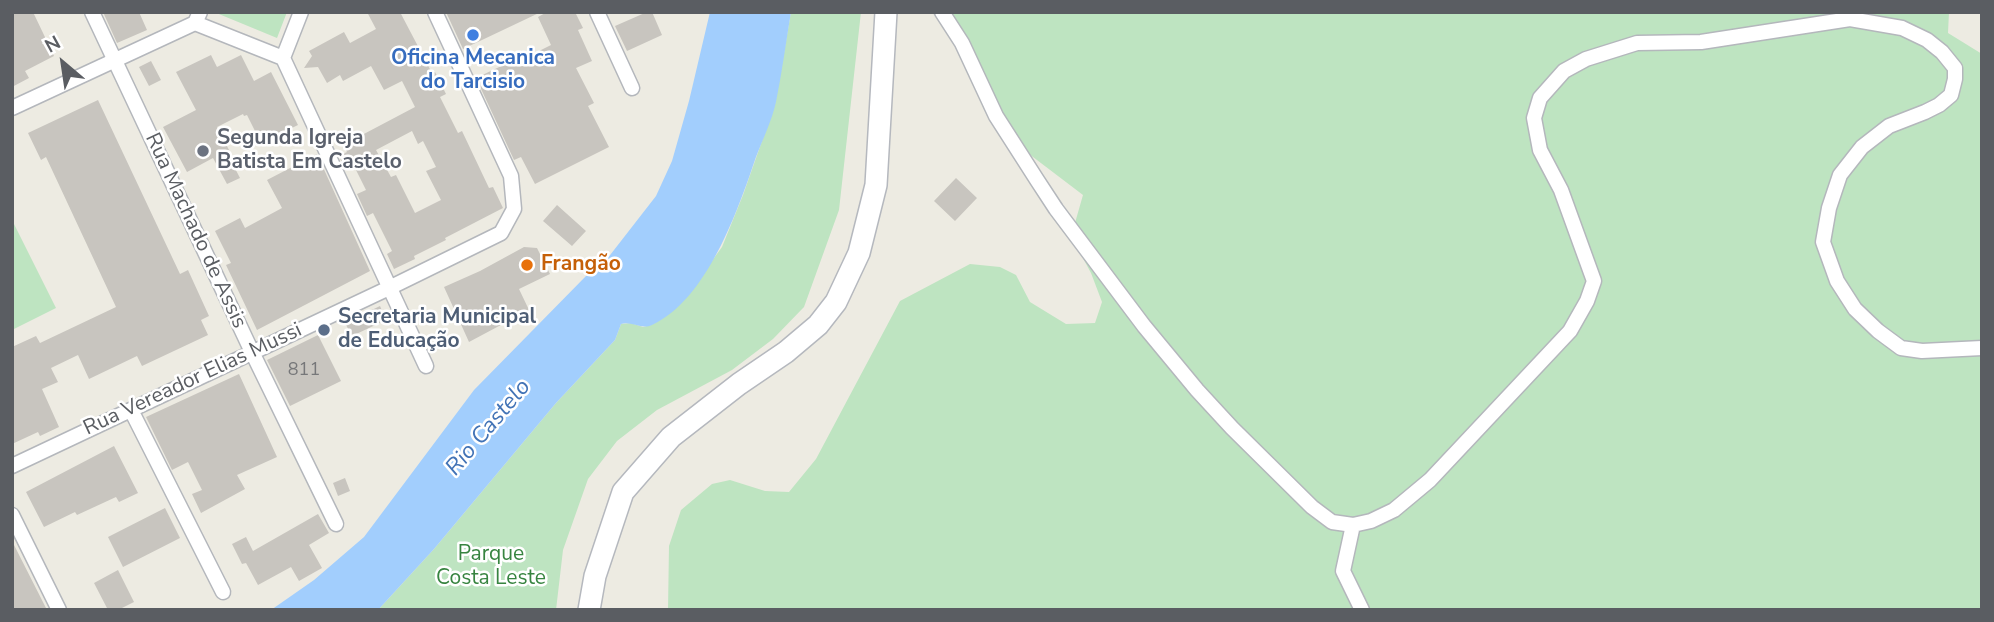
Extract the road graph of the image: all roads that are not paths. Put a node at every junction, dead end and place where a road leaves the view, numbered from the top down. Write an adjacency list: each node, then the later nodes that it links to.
1 (92, 12): 9 (street, Rua Machado de Assis)
2 (301, 12): 8 (street)
3 (435, 12): 12 (street, Rua Vereador Elias Mussi)
4 (597, 12): 10 (street)
5 (886, 12): 23 (main road)
6 (942, 12): 20 (street)
7 (198, 18): 8 (street); 9 (street)
8 (283, 58): 12 (street)
9 (114, 60): 11 (street); 14 (street, Rua Machado de Assis)
10 (632, 88)
11 (12, 108)
12 (389, 288): 14 (street, Rua Vereador Elias Mussi); 15 (street)
13 (1982, 348): 20 (street)
14 (252, 352): 16 (street, Rua Vereador Elias Mussi); 19 (street, Rua Machado de Assis)
15 (426, 366)
16 (131, 410): 17 (street, Rua Vereador Elias Mussi); 21 (street)
17 (12, 466)
18 (12, 515): 22 (street)
19 (336, 524)
20 (1353, 525): 24 (street)
21 (223, 592)
22 (59, 610)
23 (589, 610)
24 (1362, 610)

